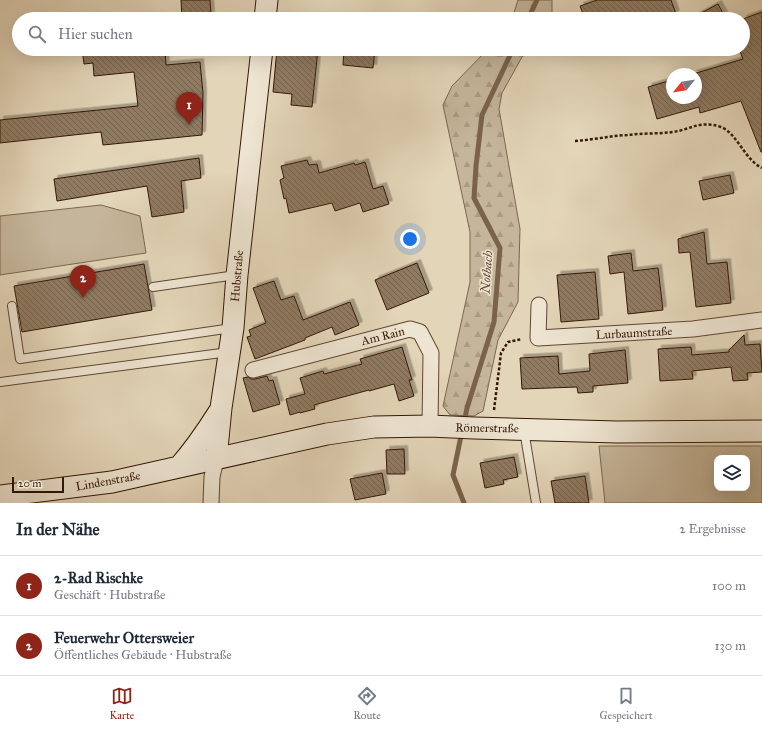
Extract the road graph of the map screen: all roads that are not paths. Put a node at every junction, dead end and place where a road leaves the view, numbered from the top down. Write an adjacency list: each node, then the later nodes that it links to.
1 (267, 0): 2 (main road)
2 (266, 12)
3 (261, 56): 4 (main road, Hubstraße)
4 (237, 275): 5 (lane); 9 (main road, Hubstraße)
5 (153, 287)
6 (540, 305): 8 (street, Lurbaumstraße)
7 (12, 306): 9 (lane)
8 (762, 320)
9 (233, 328): 10 (main road, Hubstraße)
10 (230, 352): 12 (lane); 13 (main road, Hubstraße)
11 (253, 370): 14 (street, Am Rain)
12 (0, 382)
13 (221, 408): 17 (main road, Hubstraße); 18 (main road)
14 (438, 427): 15 (main road, Römerstraße); 17 (main road, Römerstraße)
15 (524, 429): 16 (main road, Römerstraße); 21 (lane)
16 (762, 431)
17 (216, 459): 18 (main road, Lindenstraße); 20 (street, Hubstraße)
18 (179, 468): 19 (main road, Lindenstraße)
19 (0, 496)
20 (211, 503)
21 (536, 503)

